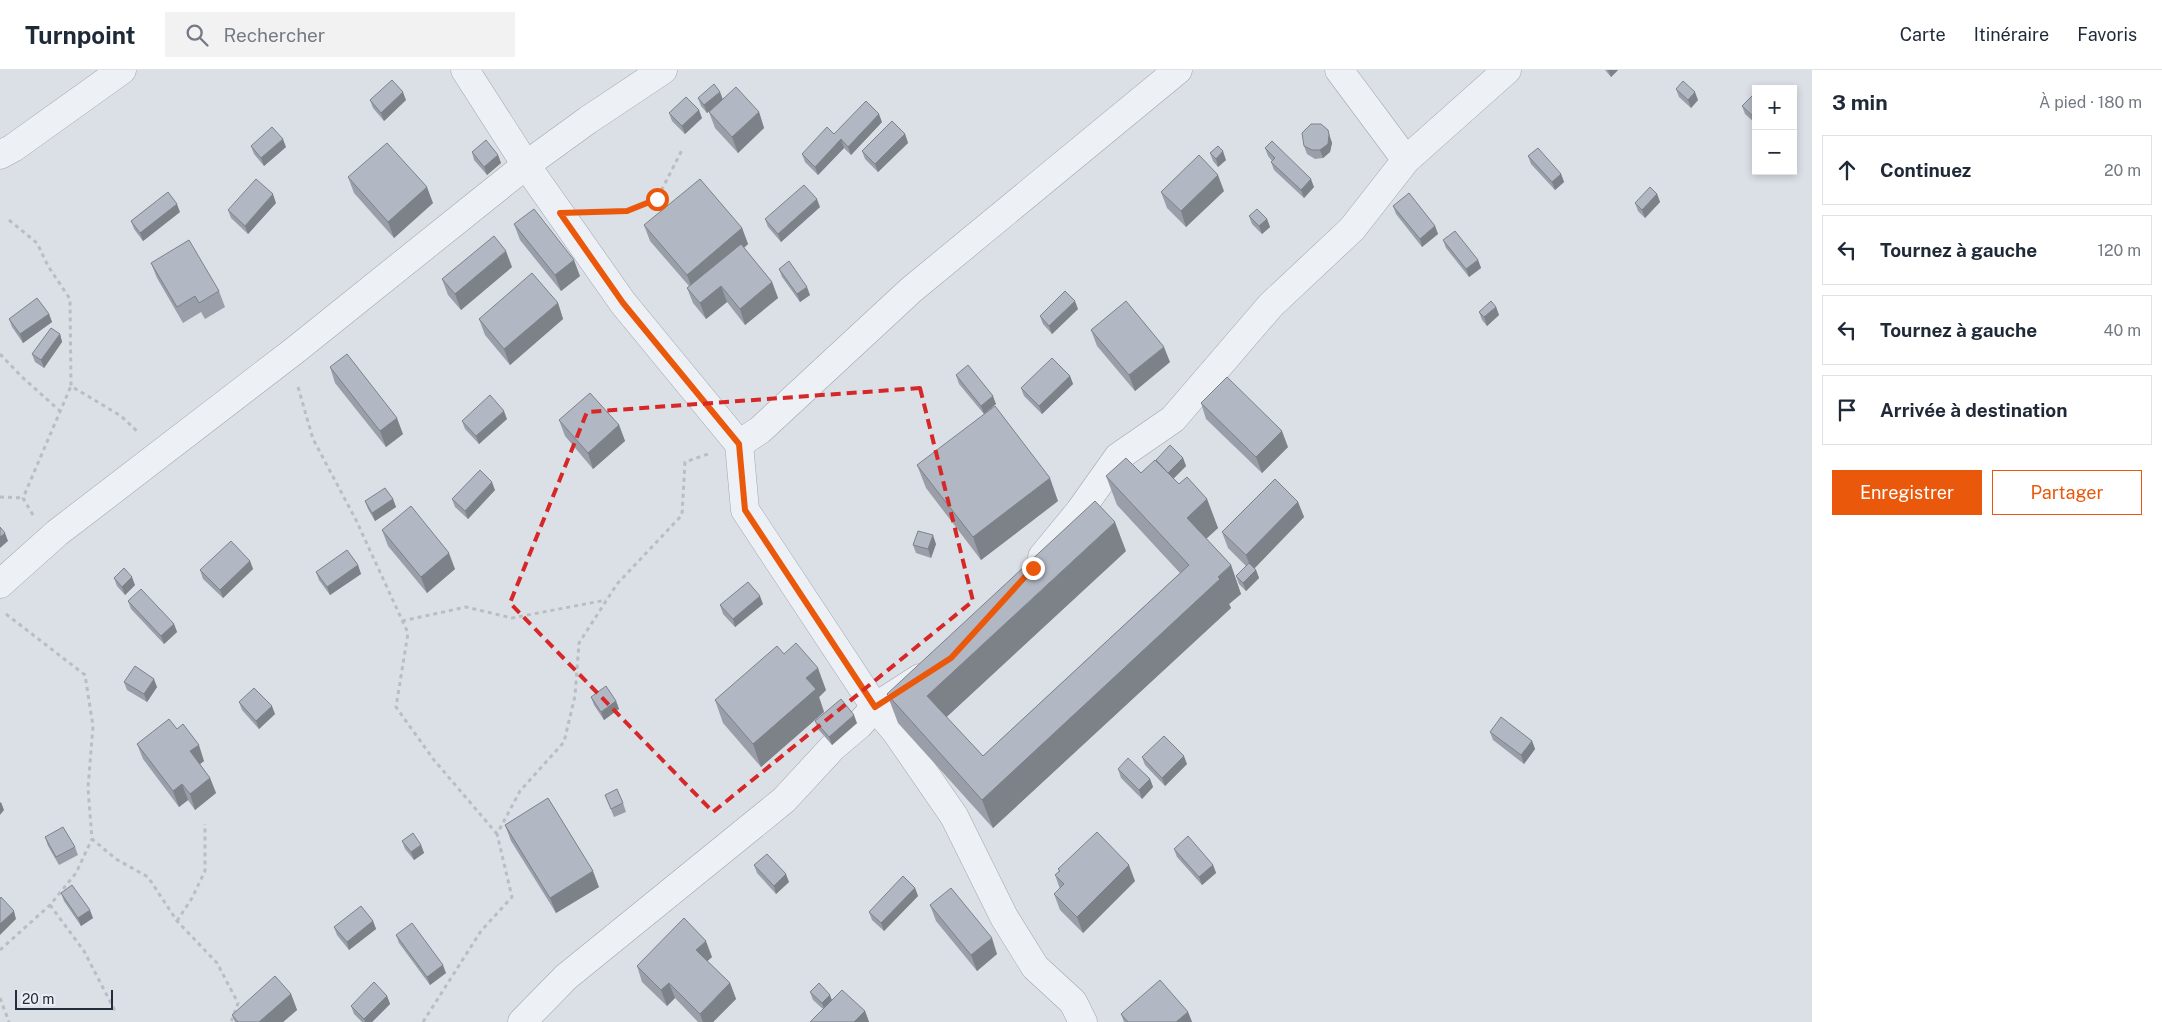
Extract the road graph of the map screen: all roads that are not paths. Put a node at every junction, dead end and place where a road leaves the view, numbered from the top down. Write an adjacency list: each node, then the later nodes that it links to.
1 (122, 70): 7 (street)
2 (465, 70): 9 (street)
3 (663, 70): 9 (street)
4 (1178, 70): 10 (street)
5 (1339, 70): 8 (street)
6 (1507, 70): 8 (street)
7 (0, 155)
8 (1406, 160): 11 (street)
9 (526, 165): 10 (street); 12 (street)
10 (739, 444): 14 (street)
11 (1027, 575)
12 (0, 584)
13 (943, 663): 14 (street)
14 (875, 707): 15 (street); 16 (street)
15 (522, 1022)
16 (1083, 1022)

